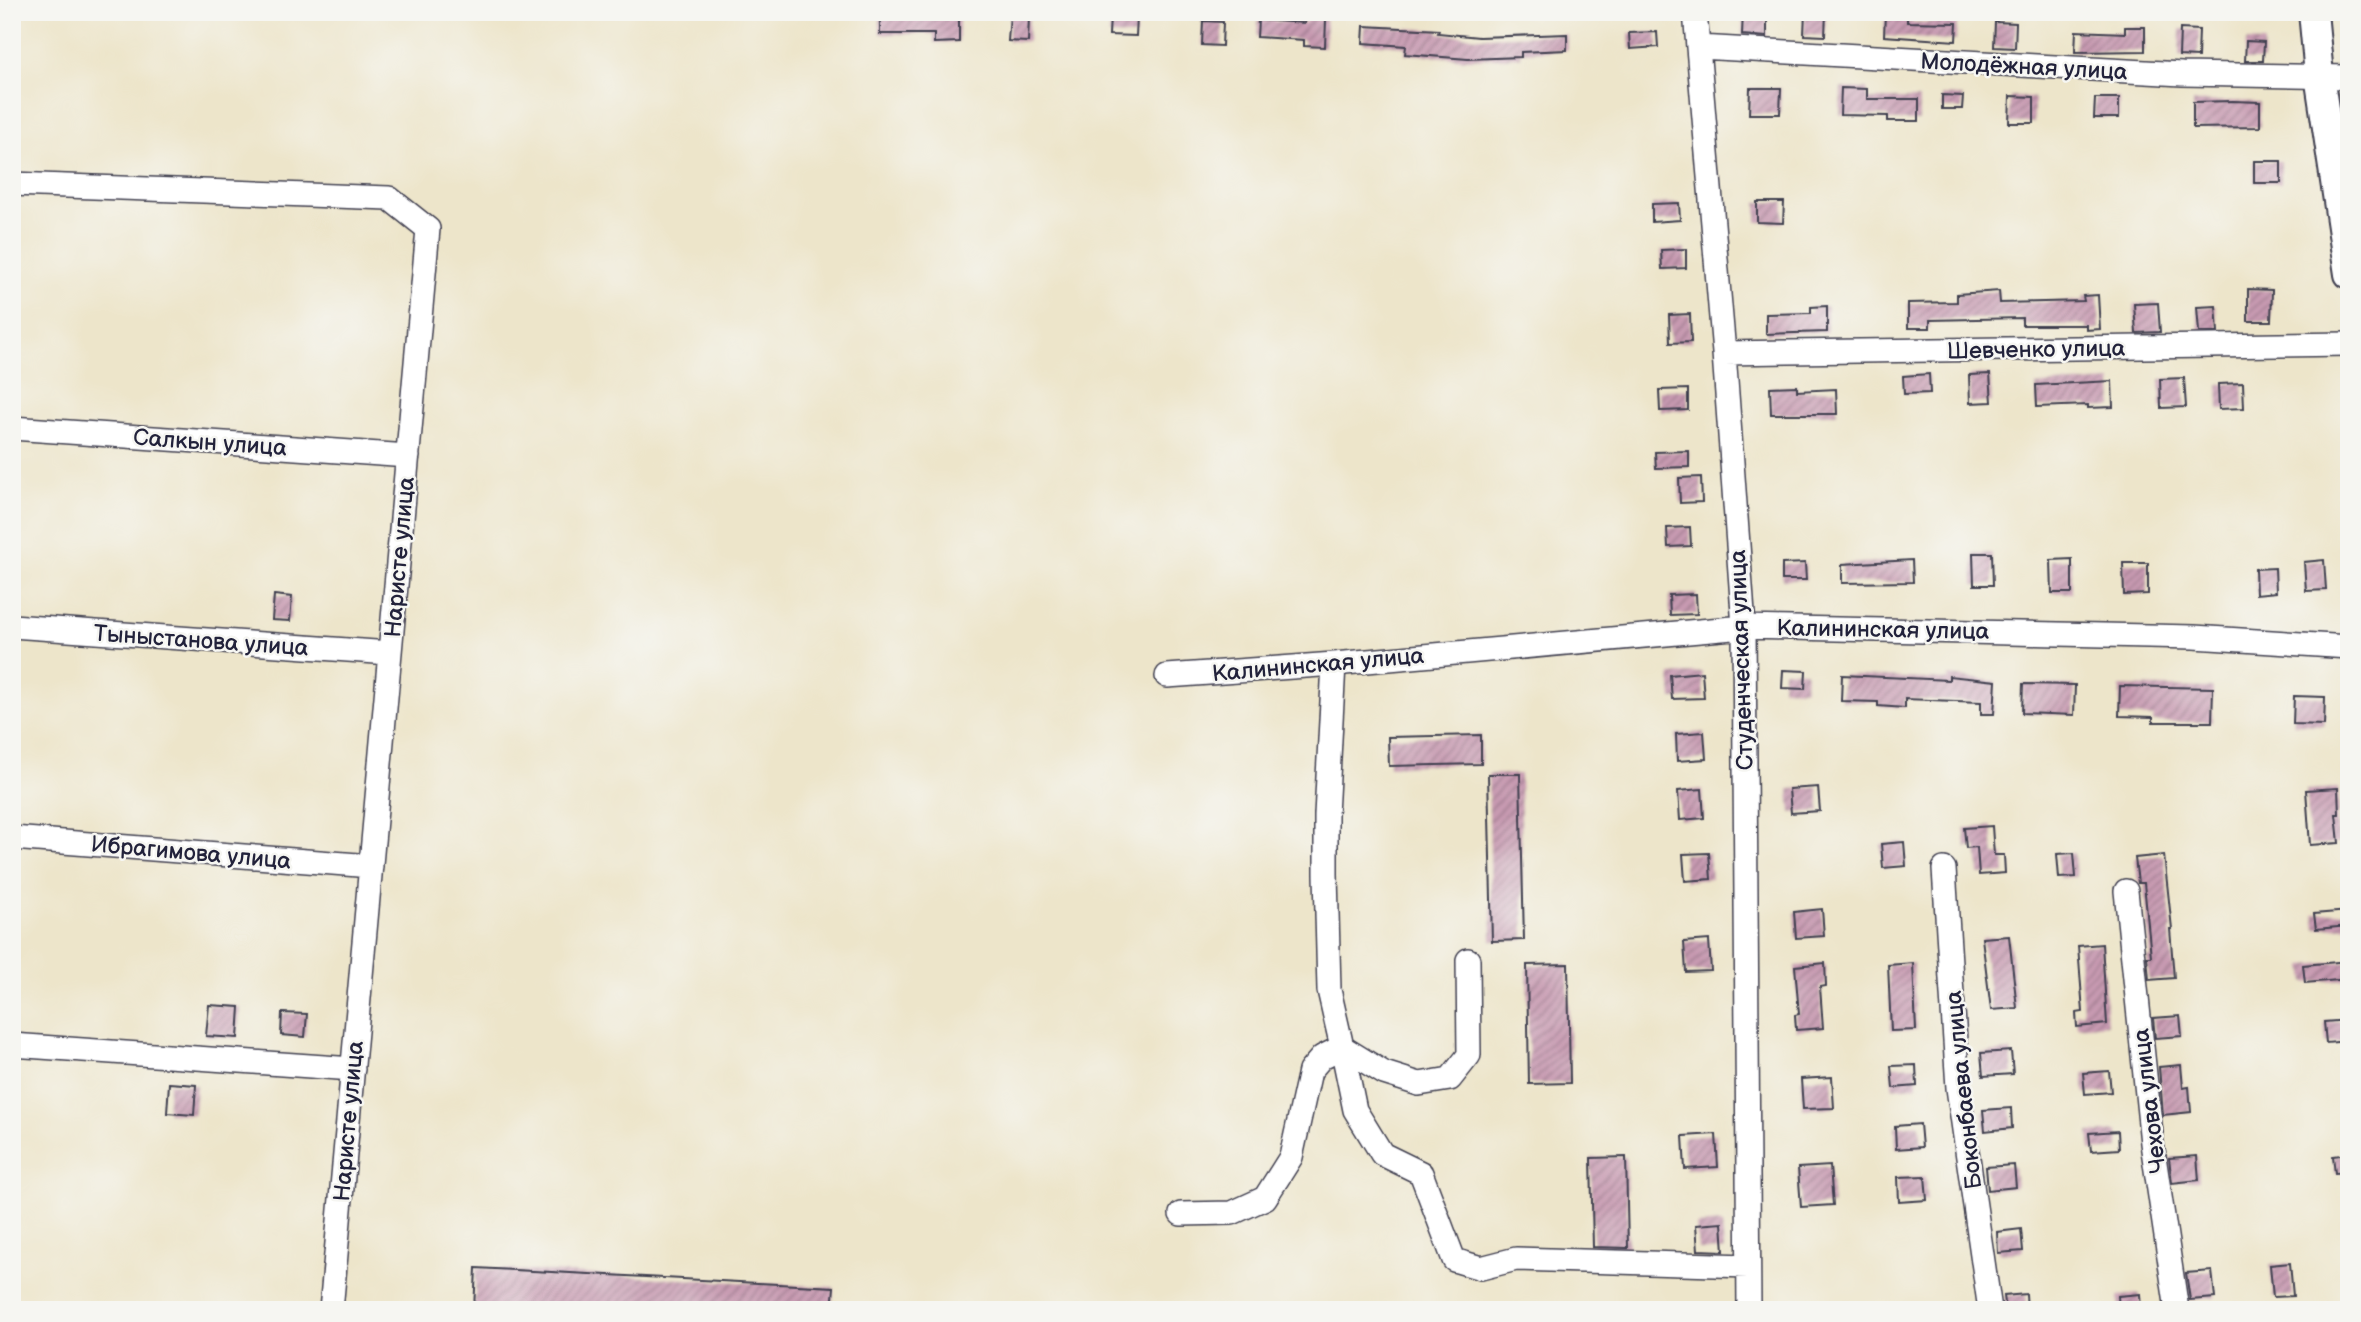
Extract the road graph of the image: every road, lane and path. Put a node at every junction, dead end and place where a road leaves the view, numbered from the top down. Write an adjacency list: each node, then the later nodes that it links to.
1 (1695, 12): 3 (street, Студенческая улица)
2 (2313, 12): 4 (street)
3 (1699, 47): 4 (street, Молодёжная улица); 9 (street, Студенческая улица)
4 (2319, 75): 5 (street, Молодёжная улица); 7 (street)
5 (2349, 77)
6 (12, 184): 11 (street, Наристе улица)
7 (2349, 274)
8 (2349, 344): 9 (street, Шевченко улица)
9 (1724, 353): 13 (street, Студенческая улица)
10 (12, 428): 11 (street, Салкын улица)
11 (408, 456): 15 (street, Наристе улица)
12 (12, 626): 15 (street, Тыныстанова улица)
13 (1744, 627): 14 (street, Калининская улица); 16 (street, Калининская улица); 27 (street, Студенческая улица)
14 (2349, 647)
15 (390, 653): 19 (street, Наристе улица)
16 (1334, 664): 17 (street, Калининская улица); 24 (street)
17 (1167, 676)
18 (12, 838): 19 (street, Ибрагимова улица)
19 (371, 866): 25 (street, Наристе улица)
20 (1944, 869): 30 (street, Боконбаева улица)
21 (2126, 891): 31 (street, Чехова улица)
22 (1468, 960): 24 (street)
23 (12, 1045): 25 (street)
24 (1342, 1046): 26 (street); 27 (street)
25 (353, 1069): 28 (street, Наристе улица)
26 (1181, 1214)
27 (1748, 1266): 29 (street, Студенческая улица)
28 (331, 1310)
29 (1749, 1310)
30 (1990, 1310)
31 (2177, 1310)

